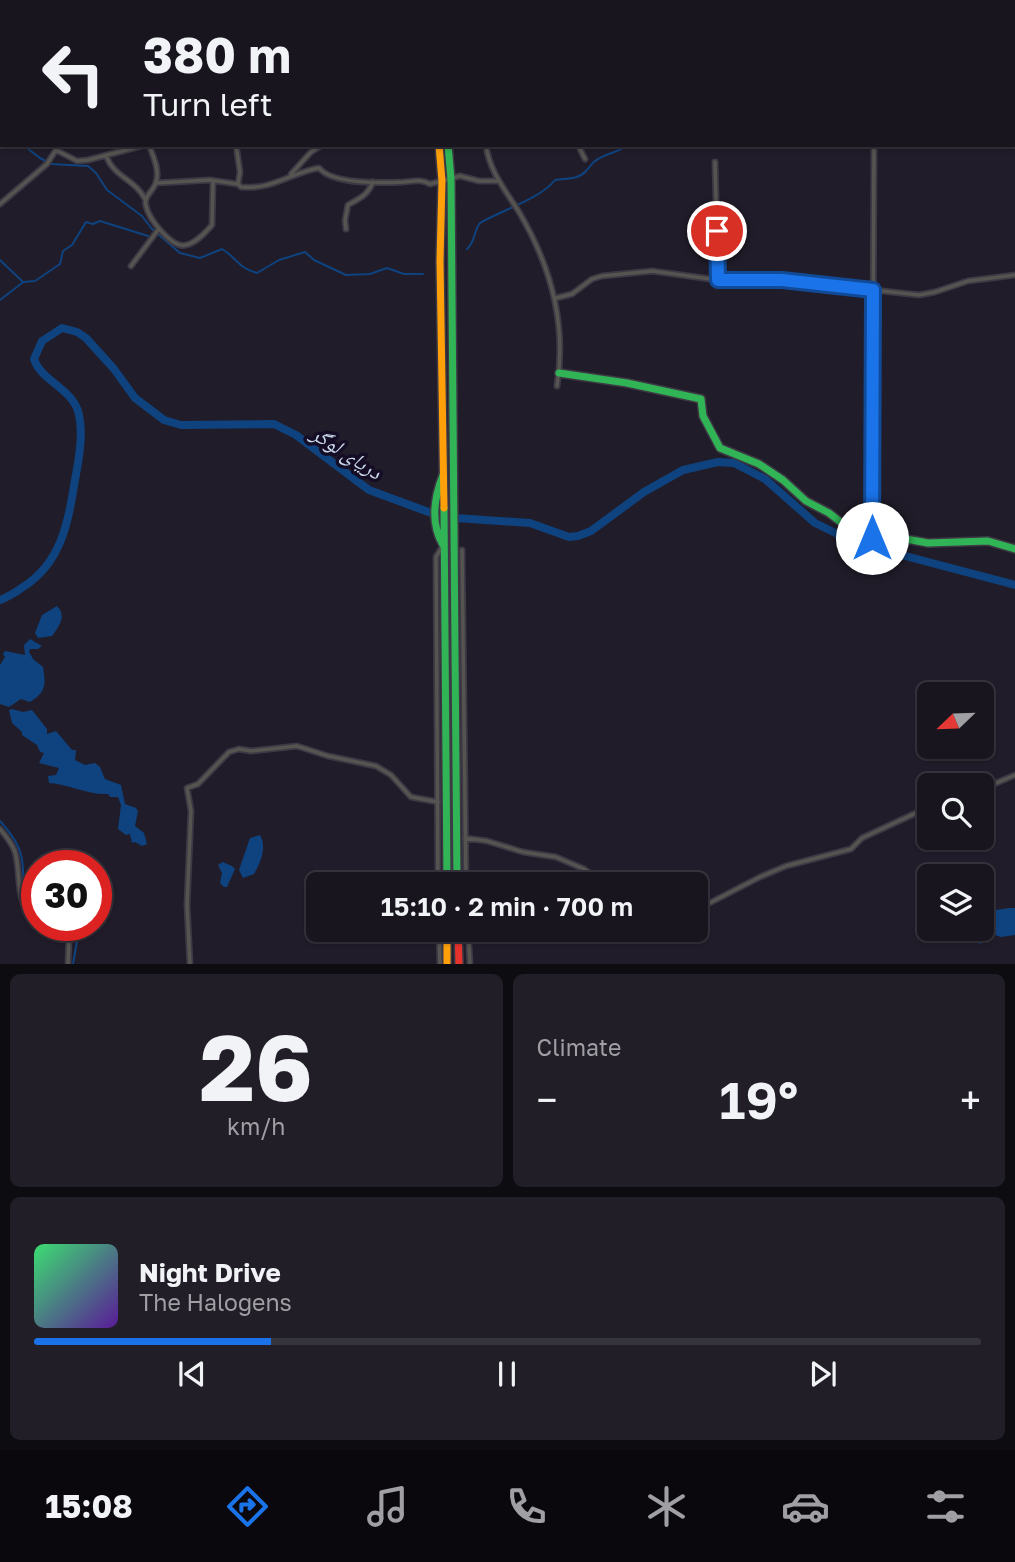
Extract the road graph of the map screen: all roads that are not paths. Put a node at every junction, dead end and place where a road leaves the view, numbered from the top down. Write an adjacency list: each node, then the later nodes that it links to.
1 (139, 147): 11 (street)
2 (148, 147): 19 (street)
3 (236, 147): 20 (street)
4 (319, 147): 14 (street)
5 (439, 147): 15 (main road)
6 (448, 147): 15 (main road)
7 (487, 147): 16 (street)
8 (579, 147): 12 (street)
9 (874, 147): 28 (street)
10 (58, 148): 11 (street); 22 (street)
11 (106, 155): 21 (street)
12 (585, 159)
13 (715, 162): 27 (street)
14 (290, 176): 18 (street); 20 (street)
15 (447, 180): 16 (street); 18 (street); 32 (main road); 33 (main road)
16 (498, 181): 29 (street)
17 (213, 182): 19 (street); 20 (street); 24 (street)
18 (373, 182): 23 (street)
19 (156, 183): 21 (street)
20 (238, 184)
21 (145, 199): 24 (street)
22 (0, 204)
23 (346, 229)
24 (157, 232): 25 (street)
25 (131, 266)
26 (1015, 275): 28 (street)
27 (718, 280): 28 (street); 29 (street)
28 (873, 290): 34 (street)
29 (556, 298): 30 (street)
30 (559, 373): 31 (street); 34 (main road)
31 (557, 386)
32 (445, 471): 33 (main road); 35 (main road)
33 (448, 516): 35 (main road); 43 (main road)
34 (872, 538): 36 (main road)
35 (443, 545): 40 (street); 44 (main road)
36 (1015, 549)
37 (462, 550): 45 (street)
38 (1015, 775): 39 (street)
39 (994, 784)
40 (438, 802): 46 (street); 59 (street)
41 (917, 813): 52 (street)
42 (0, 829): 51 (street)
43 (456, 834): 44 (main road); 48 (main road)
44 (447, 835): 47 (main road)
45 (465, 838): 49 (street); 50 (street)
46 (438, 872)
47 (447, 872)
48 (457, 872)
49 (466, 872)
50 (588, 872)
51 (21, 894)
52 (708, 904)
53 (69, 941): 58 (street)
54 (439, 942): 60 (street)
55 (447, 942): 61 (main road)
56 (458, 942): 62 (main road)
57 (468, 942): 63 (street)
58 (68, 964)
59 (190, 964)
60 (440, 964)
61 (447, 964)
62 (459, 964)
63 (470, 964)

